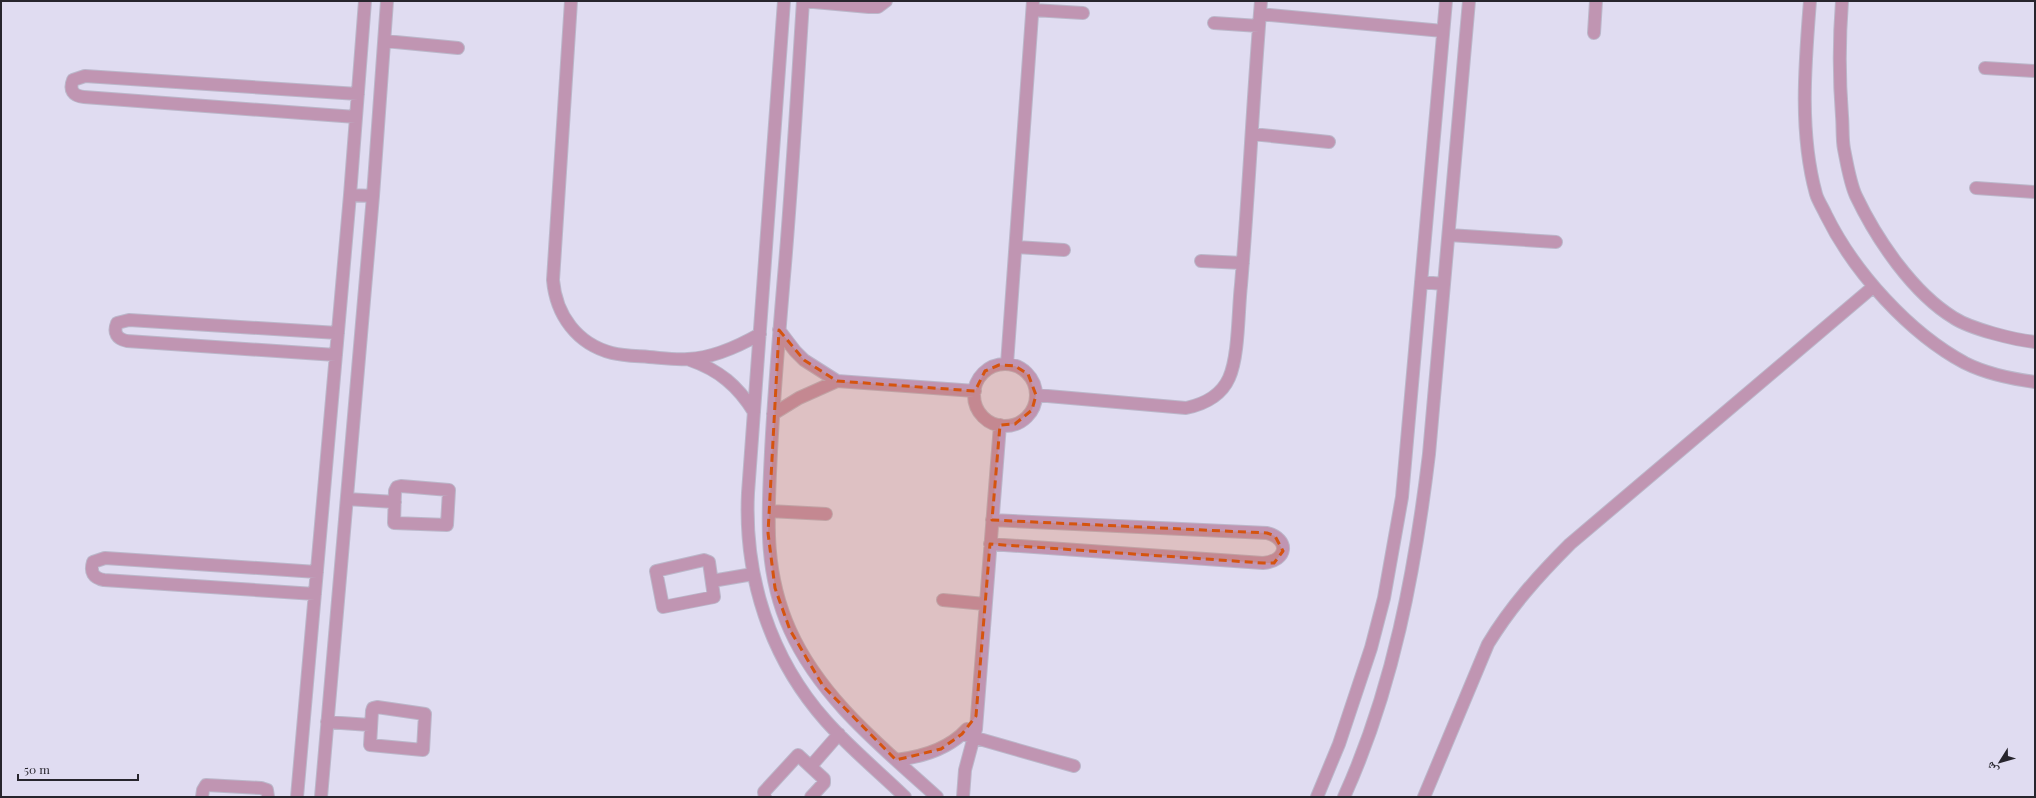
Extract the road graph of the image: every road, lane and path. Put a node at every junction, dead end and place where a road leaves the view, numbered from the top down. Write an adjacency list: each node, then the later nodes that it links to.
1 (364, 1): 24 (street)
2 (388, 1): 19 (street)
3 (571, 1): 51 (street)
4 (784, 1): 39 (street)
5 (803, 1): 6 (street); 40 (street)
6 (886, 1)
7 (1261, 1): 15 (street)
8 (1446, 1): 17 (street)
9 (1469, 1): 33 (street)
10 (1596, 1): 18 (street)
11 (1810, 1): 43 (street)
12 (1842, 1): 48 (street)
13 (1033, 5): 14 (street); 35 (street)
14 (1083, 13)
15 (1260, 20): 16 (street); 17 (street); 27 (street)
16 (1214, 23)
17 (1443, 31): 41 (street)
18 (1594, 33)
19 (385, 42): 20 (street); 32 (street)
20 (458, 48)
21 (1985, 68): 22 (street)
22 (2035, 72)
23 (156, 81): 24 (street); 25 (street); 25 (street)
24 (358, 94): 26 (street)
25 (155, 102): 26 (street)
26 (356, 117): 31 (street)
27 (1252, 134): 28 (street); 38 (street)
28 (1329, 142)
29 (1976, 188): 30 (street)
30 (2035, 192)
31 (350, 195): 32 (street); 46 (street)
32 (373, 196): 60 (street)
33 (1449, 235): 34 (street); 42 (street)
34 (1556, 242)
35 (1016, 247): 36 (street); 52 (street)
36 (1064, 250)
37 (1201, 261): 38 (street)
38 (1242, 262): 56 (street)
39 (765, 272): 40 (street); 47 (street)
40 (784, 274): 45 (street)
41 (1421, 282): 42 (street); 92 (street)
42 (1444, 284): 93 (street)
43 (1873, 287): 54 (street); 94 (street)
44 (202, 324): 46 (street); 49 (street); 49 (street)
45 (779, 330): 53 (street); 58 (street)
46 (338, 333): 50 (street)
47 (760, 334): 51 (street); 57 (street)
48 (2035, 342)
49 (201, 346): 50 (street)
50 (336, 355): 67 (street)
51 (688, 359): 57 (street)
52 (1007, 364): 55 (street); 56 (street)
53 (837, 381): 55 (street); 58 (street)
54 (2035, 382)
55 (975, 391): 59 (street)
56 (1036, 395): 59 (street)
57 (754, 412): 68 (street)
58 (773, 414): 62 (street)
59 (1000, 425): 64 (street)
60 (347, 498): 61 (street); 75 (street)
61 (395, 502): 61 (street)
62 (769, 511): 63 (street); 80 (street)
63 (826, 514)
64 (992, 520): 65 (street); 65 (street)
65 (990, 544): 73 (street)
66 (189, 564): 67 (street); 70 (street); 70 (street)
67 (317, 572): 71 (street)
68 (753, 574): 69 (street); 77 (street)
69 (712, 582): 69 (street)
70 (187, 585): 71 (street)
71 (315, 594): 85 (street)
72 (943, 600): 73 (street)
73 (985, 604): 74 (street)
74 (976, 716): 78 (street); 79 (street)
75 (327, 722): 76 (street); 86 (street)
76 (370, 725): 76 (street)
77 (839, 734): 81 (street); 89 (street)
78 (962, 734): 79 (street); 80 (street)
79 (975, 738): 82 (street); 91 (street)
80 (896, 760): 90 (street)
81 (811, 766): 87 (street); 88 (street)
82 (1074, 766)
83 (202, 797): 84 (street)
84 (268, 797)
85 (297, 797)
86 (321, 797)
87 (765, 797)
88 (811, 797)
89 (905, 797)
90 (937, 797)
91 (963, 797)
92 (1317, 797)
93 (1344, 797)
94 (1424, 797)

